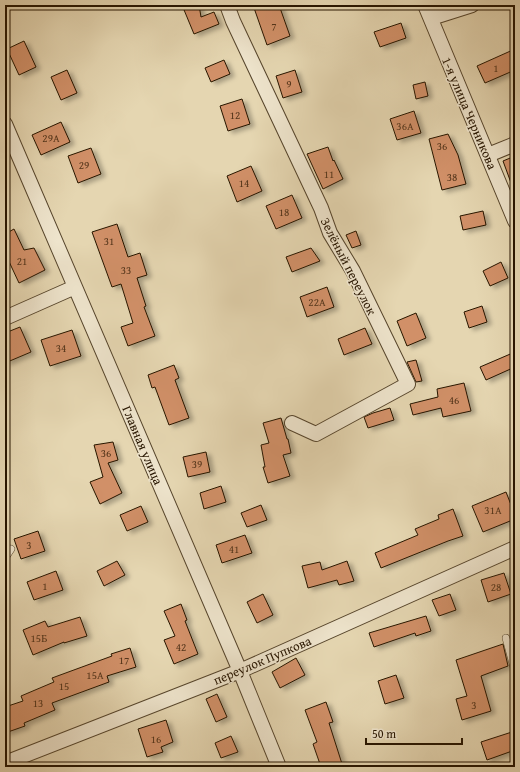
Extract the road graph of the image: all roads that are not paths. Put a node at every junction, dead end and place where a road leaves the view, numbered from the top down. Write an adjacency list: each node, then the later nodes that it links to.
1 (227, 5): 11 (street, Зелёный переулок)
2 (425, 5): 4 (street, 1-я улица Черникова)
3 (472, 5): 4 (street)
4 (431, 18): 7 (street, 1-я улица Черникова)
5 (5, 124): 9 (street, Главная улица)
6 (515, 144): 7 (street)
7 (488, 155): 8 (street, 1-я улица Черникова)
8 (515, 221)
9 (75, 287): 10 (street); 16 (street, Главная улица)
10 (5, 318)
11 (292, 422)
12 (515, 548): 16 (street, переулок Пупкова)
13 (11, 549): 14 (lane)
14 (5, 558)
15 (506, 638): 17 (lane)
16 (240, 671): 18 (street, переулок Пупкова); 19 (street, Главная улица)
17 (515, 671)
18 (5, 763)
19 (279, 767)

